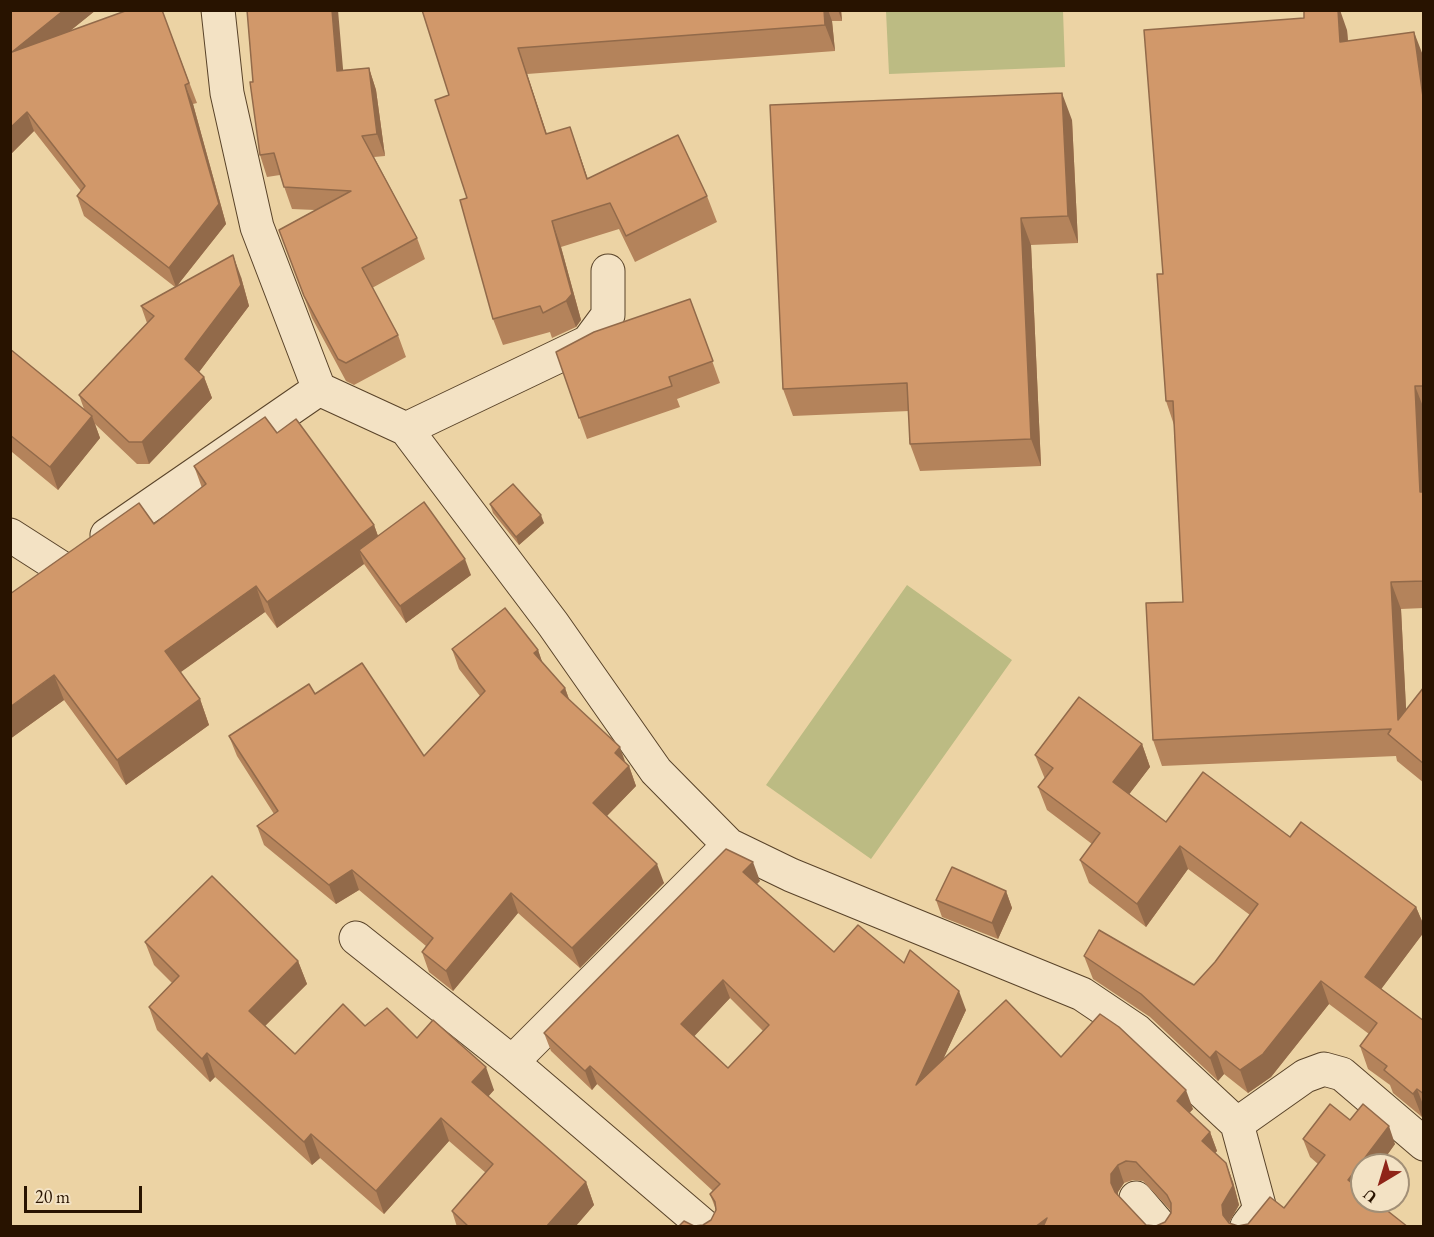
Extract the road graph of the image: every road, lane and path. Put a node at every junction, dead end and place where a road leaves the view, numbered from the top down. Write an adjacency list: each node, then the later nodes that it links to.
1 (218, 10): 3 (street)
2 (608, 271): 4 (street)
3 (319, 390): 4 (street); 5 (street)
4 (406, 429): 6 (street)
5 (10, 536)
6 (729, 845): 8 (street); 9 (street)
7 (356, 938): 8 (street)
8 (512, 1062): 12 (street)
9 (1237, 1124): 10 (street); 14 (street)
10 (1424, 1144)
11 (1136, 1198): 13 (street)
12 (704, 1227)
13 (1160, 1227)
14 (1247, 1227)

